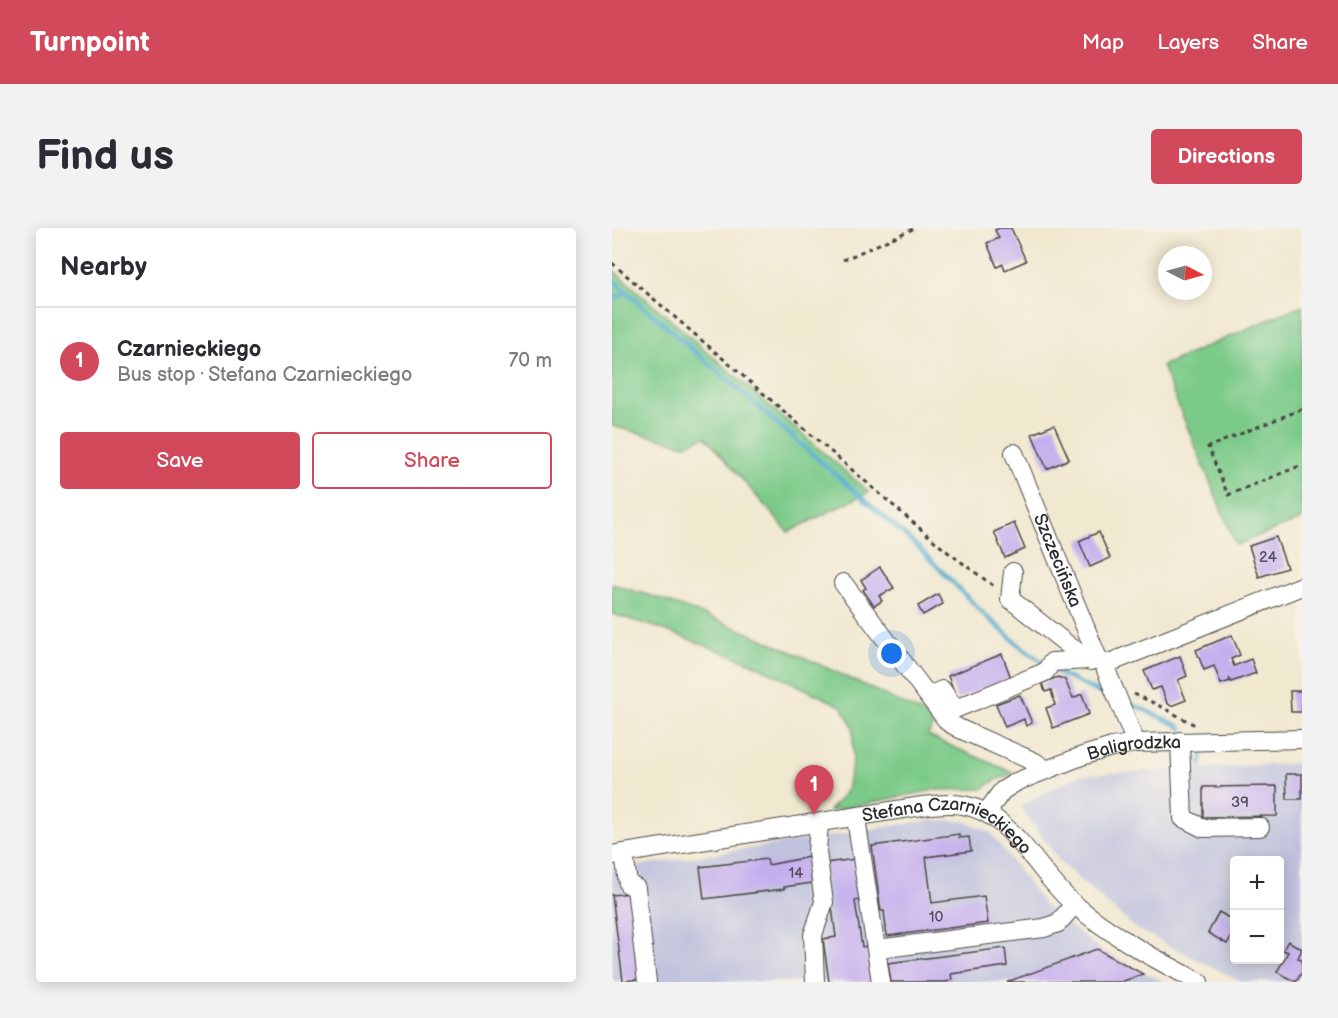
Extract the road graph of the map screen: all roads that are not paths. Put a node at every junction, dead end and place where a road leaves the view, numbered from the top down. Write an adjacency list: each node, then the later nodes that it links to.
1 (1014, 453): 5 (street, Szczecińska)
2 (1013, 572): 5 (street)
3 (843, 583): 6 (street)
4 (1302, 586): 5 (street)
5 (1096, 662): 6 (street); 9 (street, Szczecińska)
6 (928, 696): 10 (street)
7 (1302, 739): 8 (street, Baligrodzka)
8 (1180, 741): 9 (street, Baligrodzka); 14 (street)
9 (1136, 743): 10 (street, Baligrodzka)
10 (1047, 770): 11 (street, Baligrodzka)
11 (986, 813): 12 (street, Stefana Czarnieckiego); 17 (street, Stefana Czarnieckiego)
12 (856, 818): 13 (street, Stefana Czarnieckiego); 18 (street)
13 (819, 823): 15 (street, Stefana Czarnieckiego); 20 (street)
14 (1260, 827)
15 (618, 854): 16 (street)
16 (620, 885): 19 (street)
17 (1074, 905): 18 (street); 22 (street, Stefana Czarnieckiego)
18 (877, 949): 21 (street)
19 (647, 982)
20 (814, 982)
21 (881, 982)
22 (1198, 982)

